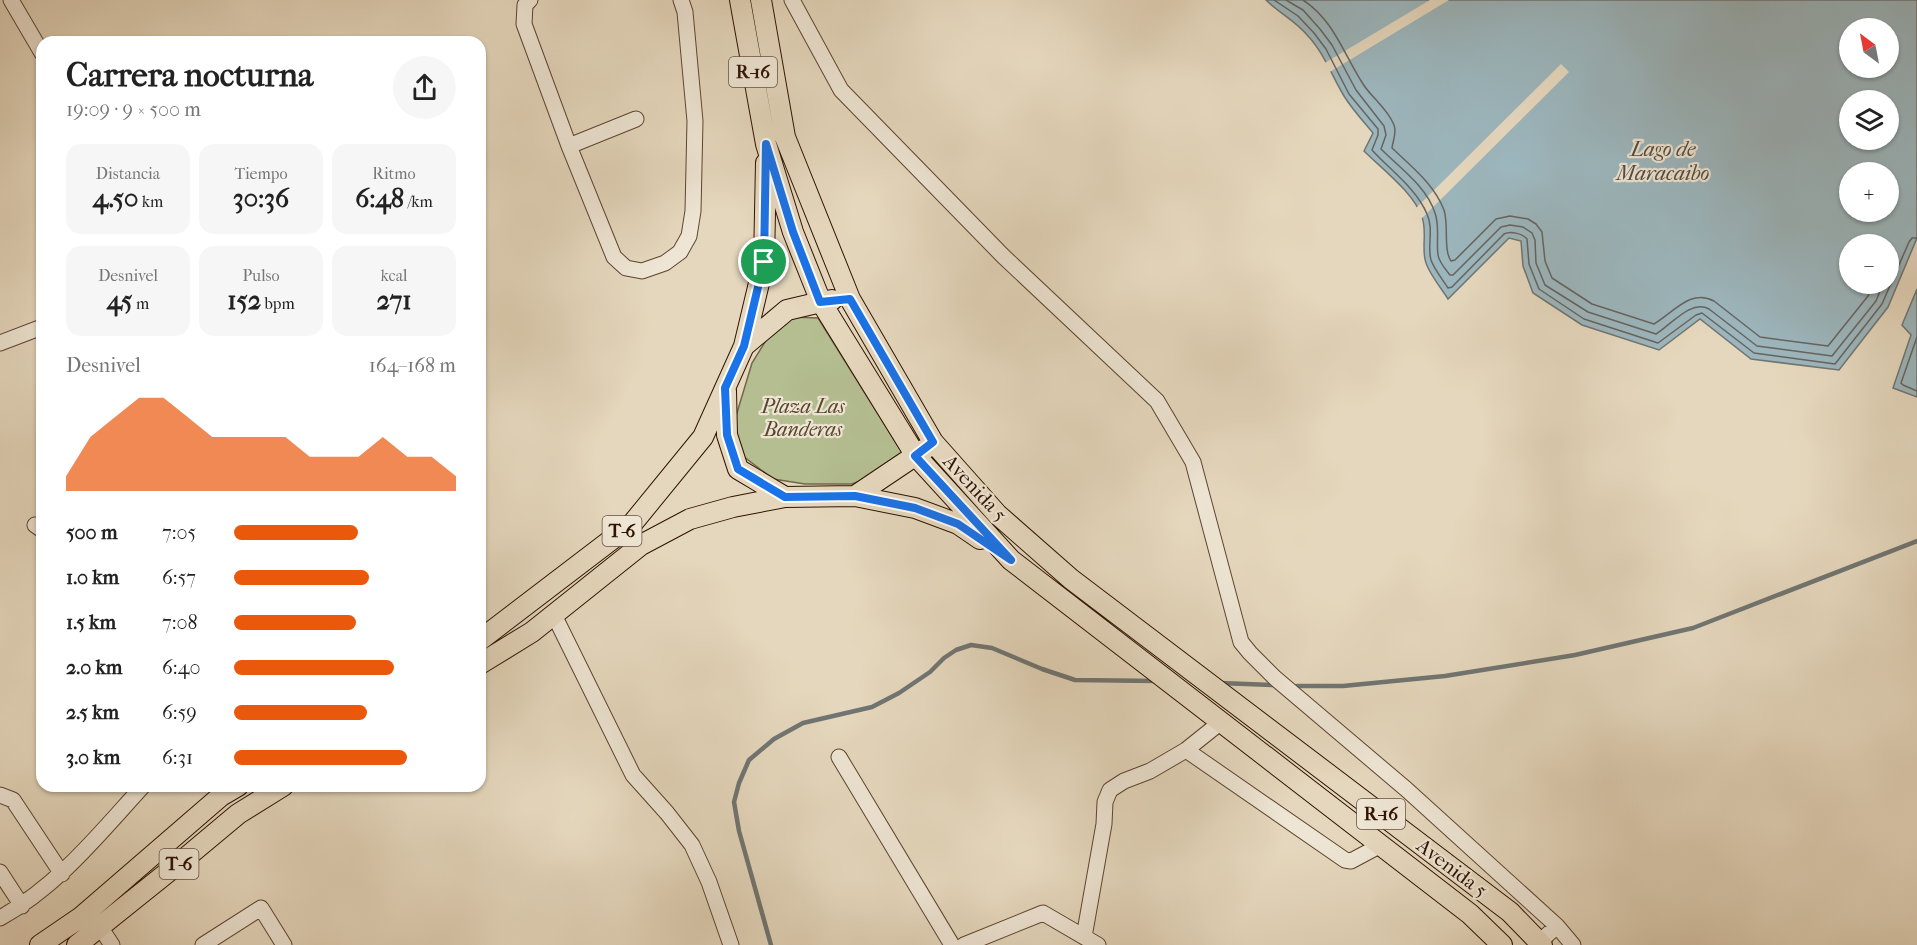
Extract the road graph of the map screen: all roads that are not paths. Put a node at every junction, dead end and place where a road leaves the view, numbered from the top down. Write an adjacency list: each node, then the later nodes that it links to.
1 (11, 0): 7 (street)
2 (531, 0): 10 (street)
3 (681, 0): 10 (street)
4 (740, 0): 9 (main road, R-16)
5 (761, 0): 11 (main road, Avenida 5 / R-16)
6 (792, 0): 37 (street)
7 (36, 43)
8 (636, 119): 10 (street)
9 (766, 144): 12 (main road, Avenida 5 / R-16); 15 (main road)
10 (569, 146)
11 (850, 299): 12 (main road, T-6); 17 (main road, Avenida 5 / R-16)
12 (820, 302): 15 (main road, T-6); 18 (main road, Avenida 5 / R-16)
13 (36, 329): 14 (street)
14 (0, 343)
15 (744, 346): 16 (main road, T-6)
16 (725, 388): 20 (main road); 23 (main road, T-6)
17 (933, 442): 18 (main road); 40 (main road, Avenida 5 / R-16)
18 (915, 456): 19 (main road); 21 (main road, Avenida 5 / R-16)
19 (855, 496): 20 (main road, T-6); 21 (main road)
20 (785, 497): 22 (main road, T-6)
21 (1011, 560): 25 (main road, Avenida 5 / R-16)
22 (554, 615): 24 (main road, T-6); 46 (street)
23 (486, 635)
24 (486, 660)
25 (1221, 722): 26 (street); 32 (main road, Avenida 5 / R-16)
26 (1186, 750): 32 (street); 39 (street)
27 (839, 757): 47 (street)
28 (137, 792): 34 (street)
29 (228, 792): 41 (main road, T-6)
30 (273, 792): 38 (main road, T-6)
31 (0, 795): 34 (street)
32 (1381, 845): 49 (main road, Avenida 5 / R-16)
33 (0, 872): 35 (street)
34 (62, 874): 35 (street)
35 (22, 906): 36 (street)
36 (0, 918)
37 (1557, 926): 40 (street); 50 (street)
38 (100, 927): 42 (main road, T-6); 43 (street)
39 (1091, 941): 48 (street)
40 (1539, 944)
41 (40, 945)
42 (77, 945)
43 (112, 945)
44 (203, 945): 45 (street)
45 (284, 945)
46 (731, 945)
47 (952, 945)
48 (964, 945)
49 (1503, 945)
50 (1573, 945)

